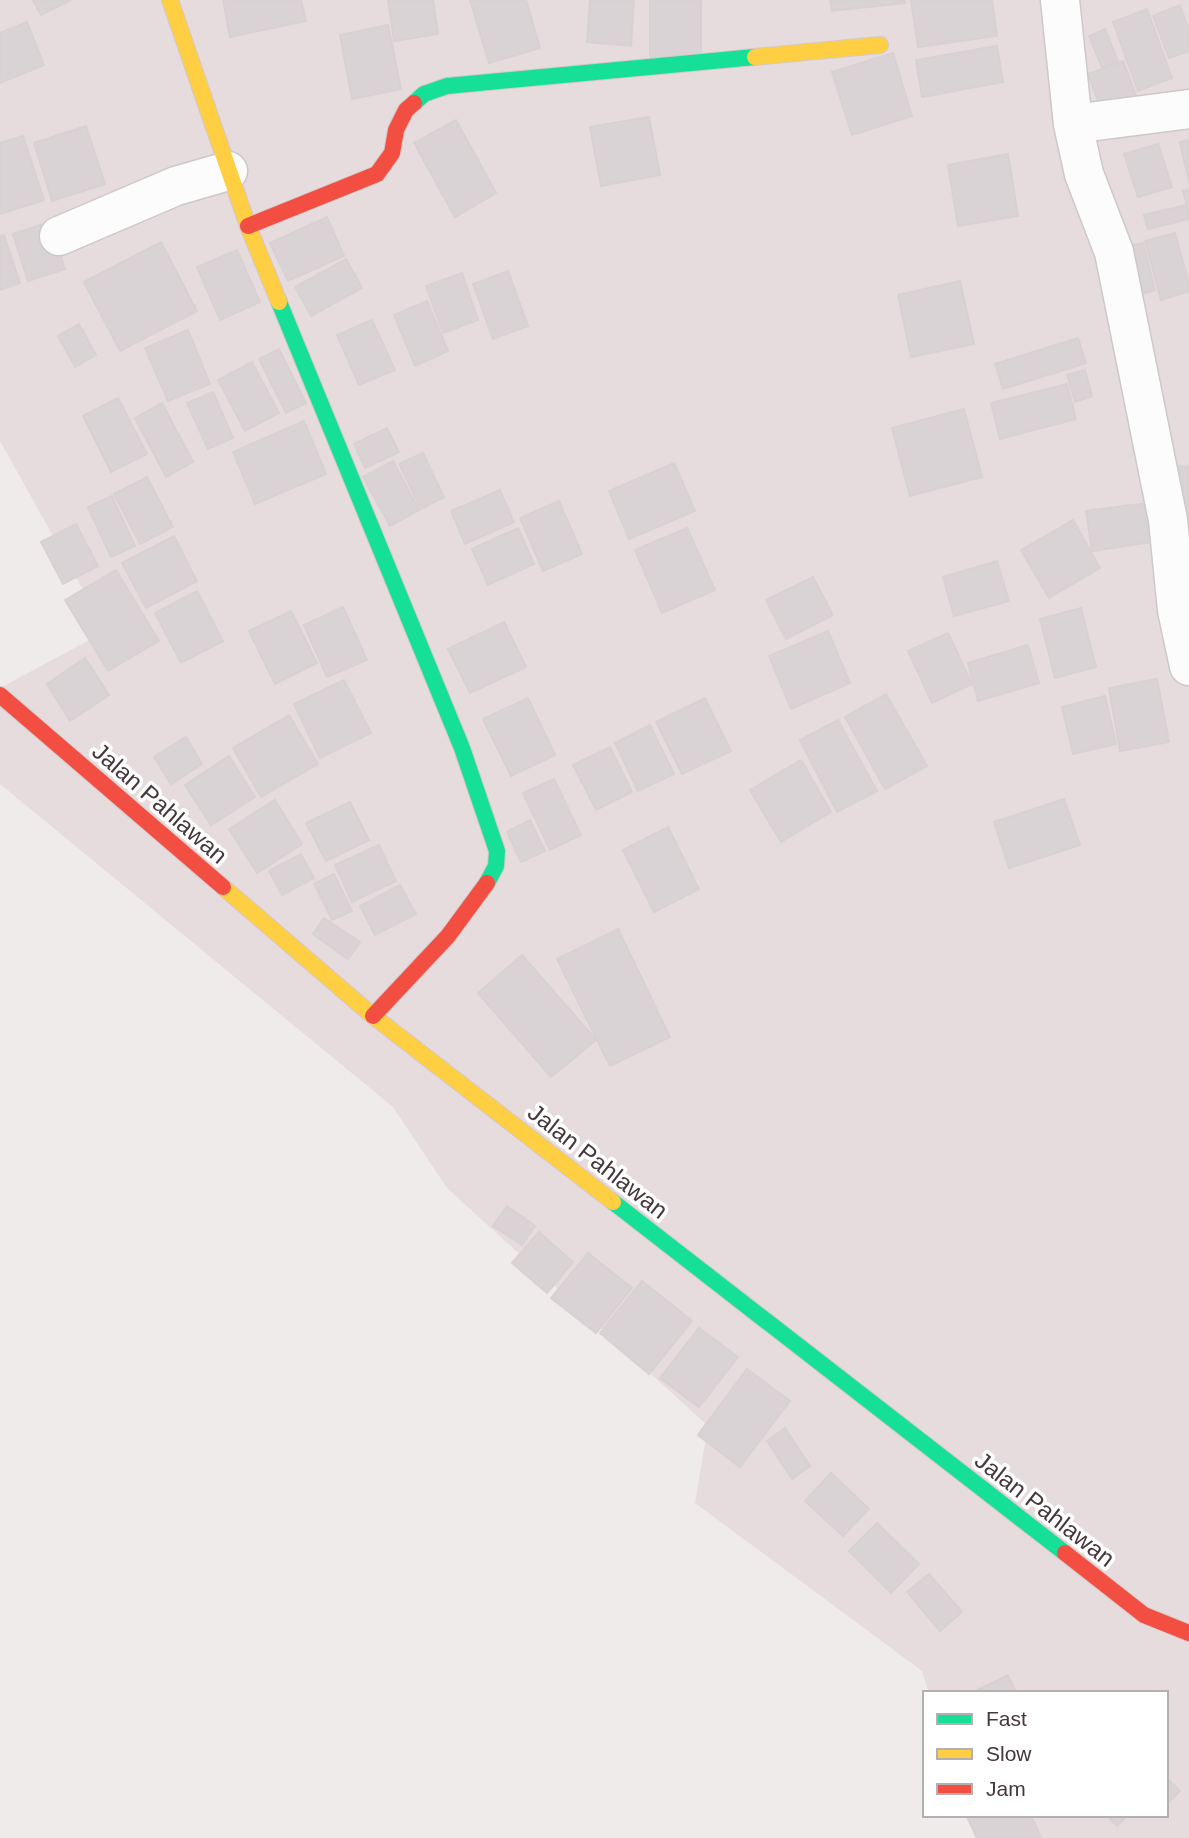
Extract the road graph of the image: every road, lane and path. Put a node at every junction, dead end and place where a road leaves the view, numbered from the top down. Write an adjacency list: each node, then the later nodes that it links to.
1 (170, 0): 6 (street)
2 (1060, 0): 5 (street)
3 (880, 45): 7 (street)
4 (1189, 109): 5 (street)
5 (1073, 124): 9 (street)
6 (228, 171): 7 (street); 8 (street)
7 (248, 226): 11 (street)
8 (59, 236)
9 (1189, 666)
10 (0, 695): 11 (street, Jalan Pahlawan)
11 (373, 1016): 12 (street, Jalan Pahlawan)
12 (1189, 1633)

